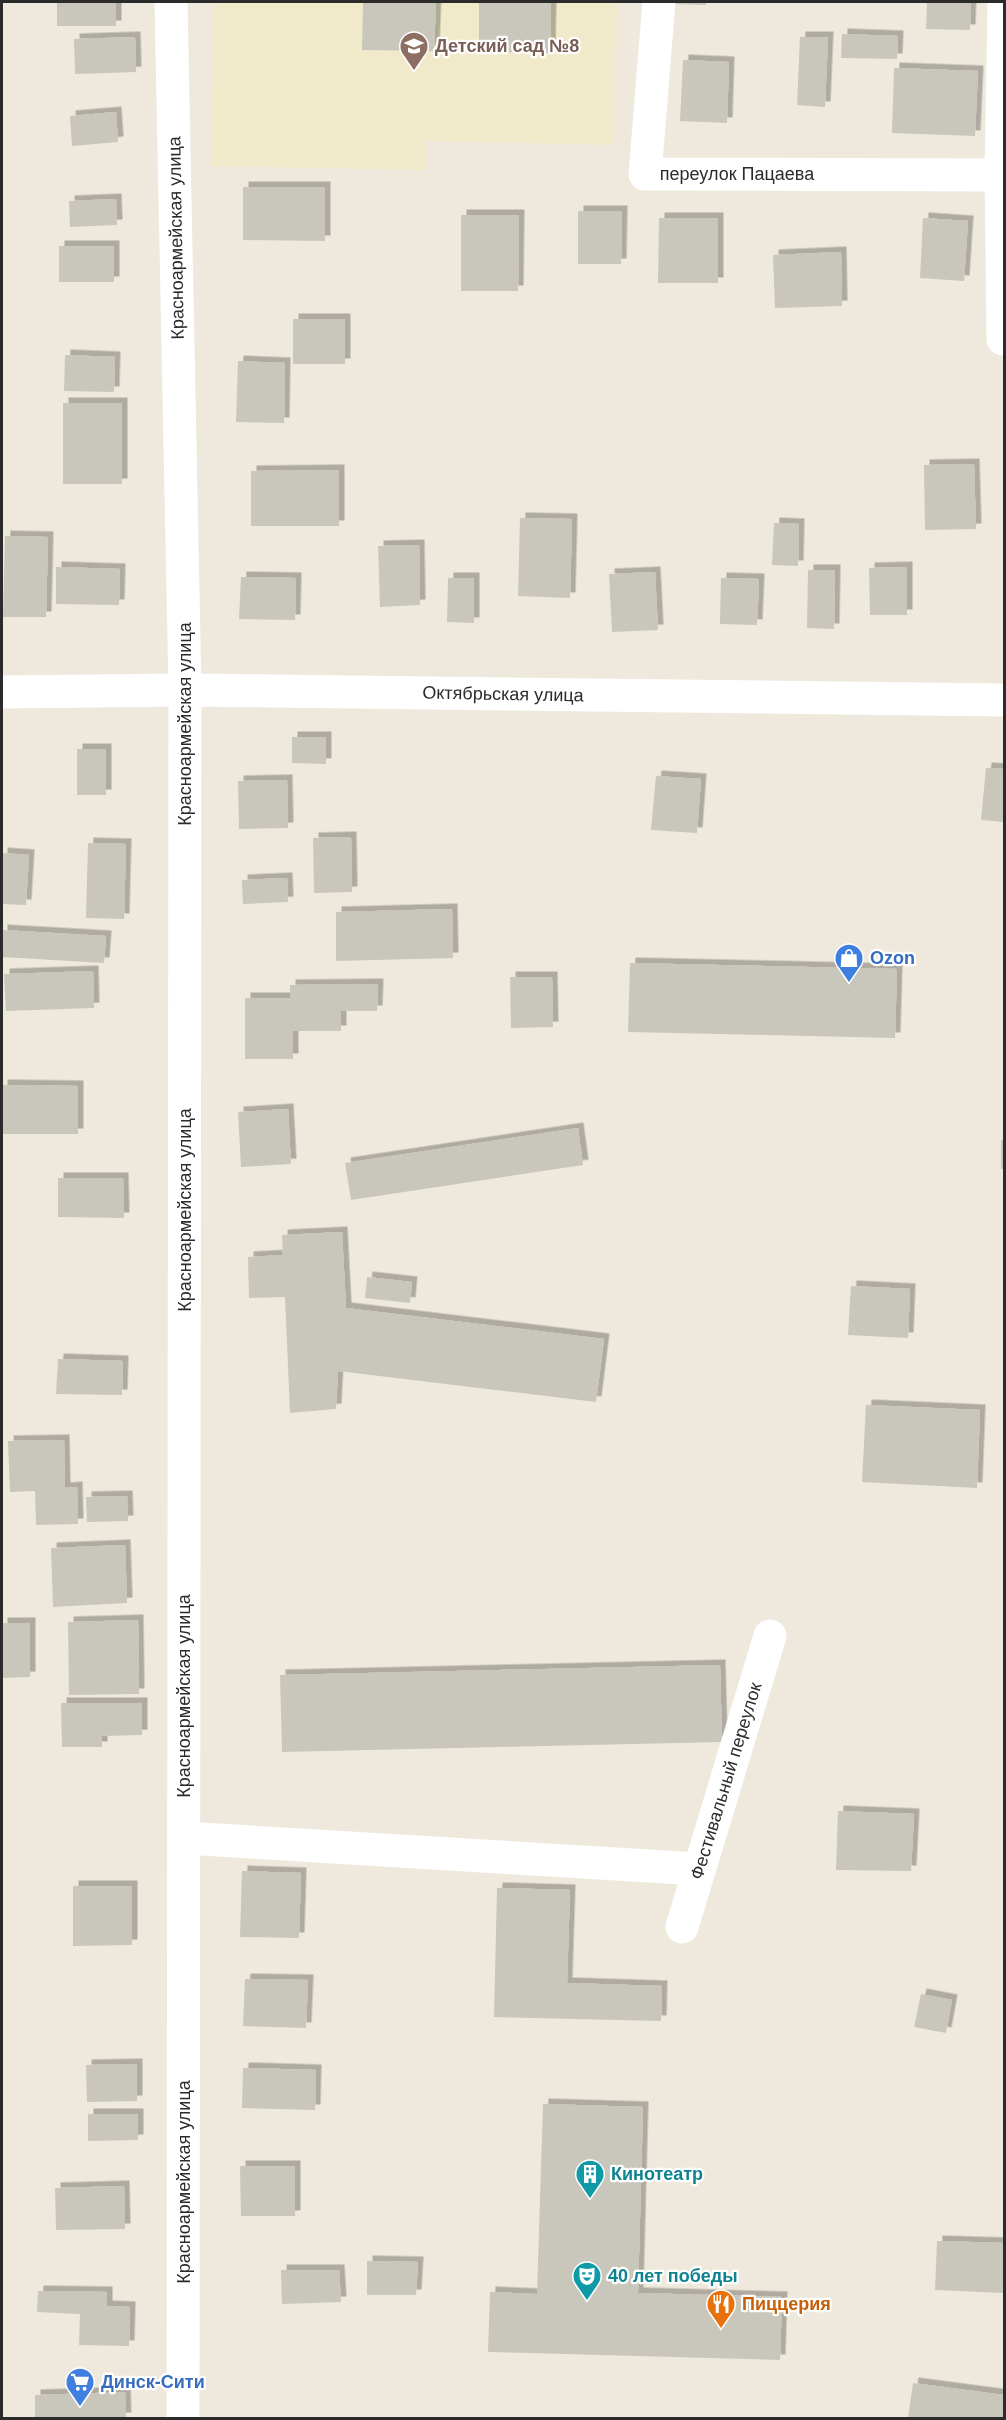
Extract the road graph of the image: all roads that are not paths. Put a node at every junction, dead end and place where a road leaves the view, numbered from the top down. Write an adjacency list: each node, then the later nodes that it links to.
1 (171, 2): 6 (street, Красноармейская улица)
2 (659, 2): 4 (street, переулок Пацаева)
3 (1004, 2): 4 (street)
4 (1002, 176): 5 (street)
5 (1005, 339)
6 (185, 690): 7 (street, Октябрьская улица); 8 (street, Октябрьская улица); 10 (street, Красноармейская улица)
7 (2, 692)
8 (1005, 700)
9 (770, 1636): 11 (street, Фестивальный переулок)
10 (184, 1838): 11 (street); 13 (street, Красноармейская улица)
11 (699, 1869): 12 (street, Фестивальный переулок)
12 (682, 1927)
13 (183, 2418)

